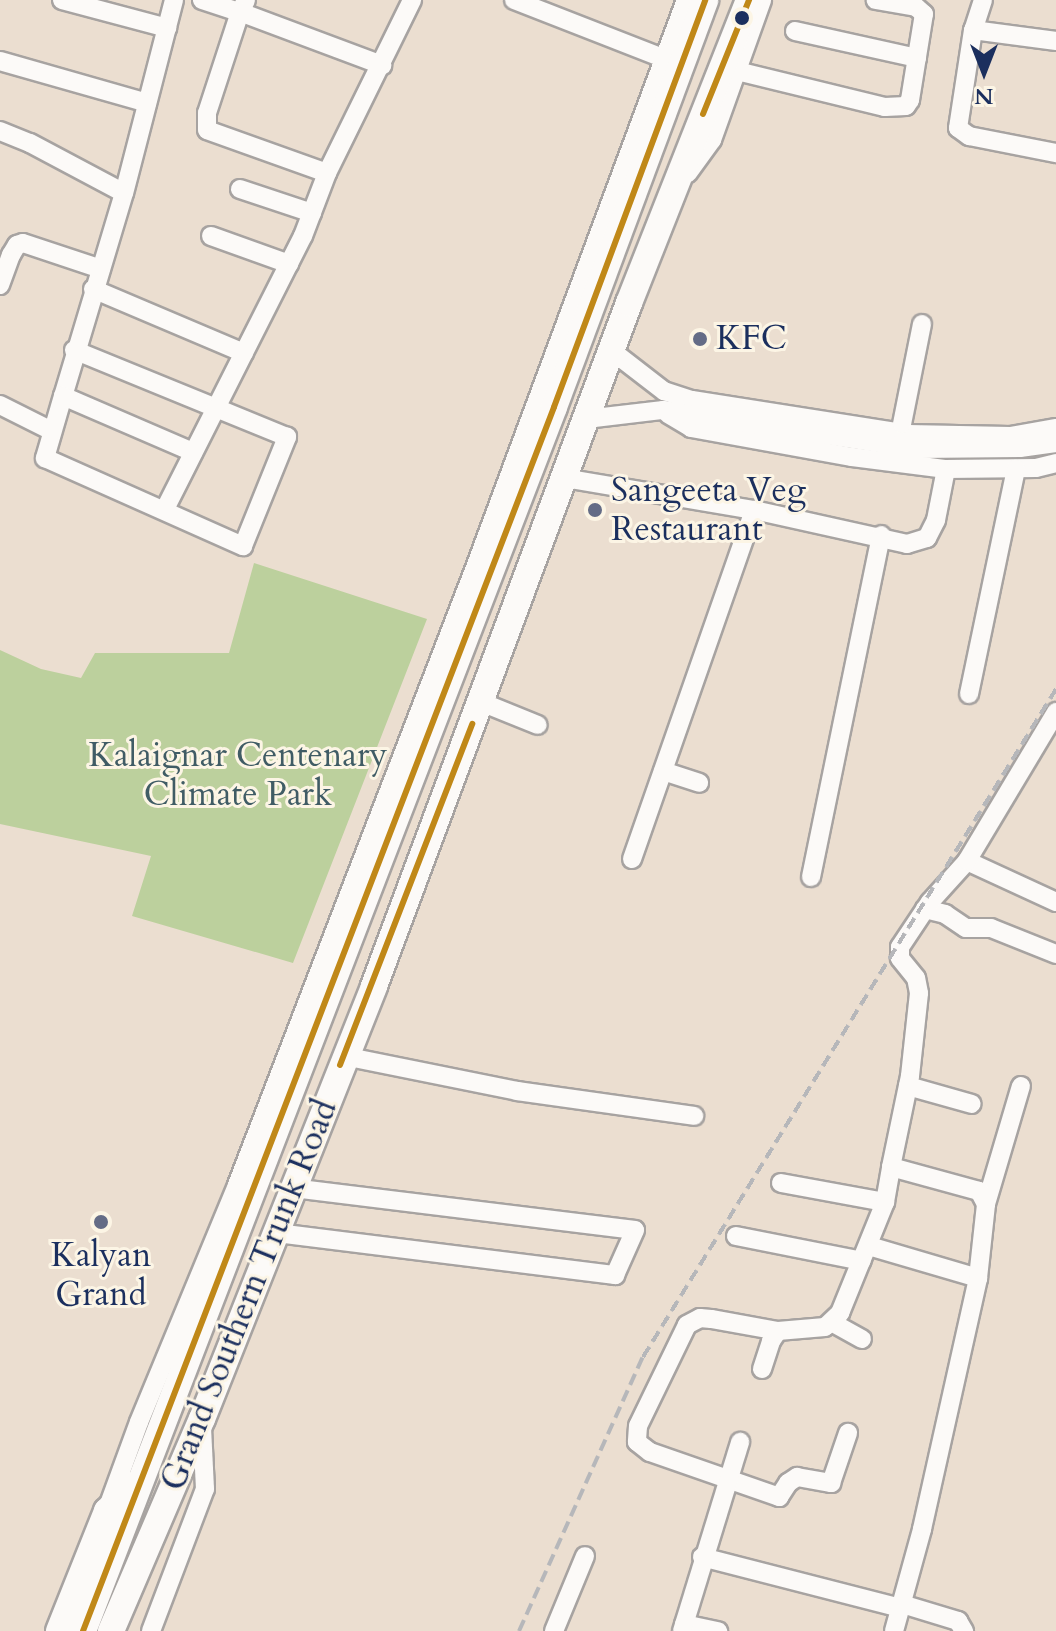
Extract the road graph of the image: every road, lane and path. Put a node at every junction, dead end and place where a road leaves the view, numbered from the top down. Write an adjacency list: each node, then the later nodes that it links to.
1 (62, 0): 13 (street)
2 (174, 0): 13 (street)
3 (202, 0): 12 (street)
4 (412, 0): 20 (street)
5 (514, 0): 17 (street)
6 (686, 0): 17 (street)
7 (705, 0): 94 (highway, Grand Southern Trunk Road)
8 (749, 0): 28 (highway)
9 (762, 0): 21 (street)
10 (876, 0): 18 (street)
11 (983, 0): 14 (street)
12 (243, 6): 20 (street); 25 (street)
13 (167, 28): 22 (street)
14 (973, 30): 16 (street); 24 (street)
15 (795, 31): 18 (street)
16 (1056, 41)
17 (663, 58): 96 (street)
18 (917, 58): 21 (street)
19 (0, 61): 22 (street)
20 (382, 65): 25 (street)
21 (737, 71): 28 (street)
22 (147, 103): 27 (street)
23 (0, 131): 27 (street)
24 (1056, 153)
25 (327, 173): 29 (street)
26 (240, 189): 29 (street)
27 (124, 193): 32 (street)
28 (670, 198): 37 (highway, Grand Southern Trunk Road)
29 (312, 213): 31 (street)
30 (211, 236): 31 (street)
31 (289, 264): 38 (street)
32 (101, 269): 33 (street); 34 (street)
33 (0, 285)
34 (93, 289): 36 (street); 38 (street)
35 (922, 324): 47 (street)
36 (74, 350): 40 (street); 43 (street)
37 (612, 351): 39 (street); 45 (highway, Grand Southern Trunk Road)
38 (244, 353): 43 (street)
39 (664, 391): 42 (street); 47 (street)
40 (63, 396): 49 (street); 51 (street)
41 (0, 405): 49 (street)
42 (690, 407): 44 (street); 48 (street); 50 (street)
43 (216, 408): 51 (street); 58 (street)
44 (663, 410): 45 (street); 54 (street)
45 (586, 419): 57 (highway, Grand Southern Trunk Road)
46 (1056, 420): 47 (street)
47 (902, 424)
48 (1056, 428)
49 (52, 431): 58 (street)
50 (1056, 443)
51 (193, 452): 58 (street)
52 (1056, 463): 53 (street)
53 (1036, 468): 55 (street); 56 (street)
54 (946, 469): 55 (street); 60 (street)
55 (1016, 469): 61 (street)
56 (1056, 476)
57 (564, 478): 59 (street); 62 (highway, Grand Southern Trunk Road)
58 (165, 509)
59 (754, 510): 60 (street); 65 (street)
60 (881, 535): 69 (street)
61 (969, 694)
62 (481, 702): 64 (street); 73 (highway, Grand Southern Trunk Road)
63 (1056, 712): 68 (street)
64 (538, 725)
65 (663, 771): 66 (street); 67 (street)
66 (699, 783)
67 (632, 859)
68 (967, 861): 70 (street); 71 (street)
69 (811, 877)
70 (1056, 902)
71 (925, 909): 72 (street); 74 (street)
72 (1056, 954)
73 (344, 1056): 77 (street); 80 (highway, Grand Southern Trunk Road)
74 (908, 1086): 76 (street); 78 (street)
75 (1021, 1086): 82 (street)
76 (972, 1104)
77 (694, 1116)
78 (891, 1167): 81 (street); 82 (street)
79 (781, 1183): 81 (street)
80 (294, 1188): 83 (highway, Grand Southern Trunk Road); 83 (street)
81 (885, 1202): 85 (street)
82 (986, 1204): 86 (street)
83 (277, 1233): 91 (highway, Grand Southern Trunk Road)
84 (736, 1236): 85 (street)
85 (865, 1254): 86 (street); 87 (street)
86 (978, 1278): 99 (street)
87 (833, 1323): 88 (street); 89 (street)
88 (778, 1331): 90 (street); 95 (street)
89 (862, 1339)
90 (762, 1369)
91 (202, 1419): 103 (highway, Grand Southern Trunk Road); 104 (street)
92 (848, 1433): 95 (street)
93 (740, 1442): 95 (street)
94 (140, 1480): 96 (highway); 102 (highway, Grand Southern Trunk Road)
95 (728, 1480): 98 (street)
96 (107, 1511): 101 (highway)
97 (585, 1556): 105 (street)
98 (702, 1557): 99 (street); 100 (street)
99 (901, 1606): 107 (street); 108 (street)
100 (683, 1627): 106 (street)
101 (59, 1631)
102 (83, 1631)
103 (111, 1631)
104 (151, 1631)
105 (554, 1631)
106 (718, 1631)
107 (894, 1631)
108 (964, 1631)

